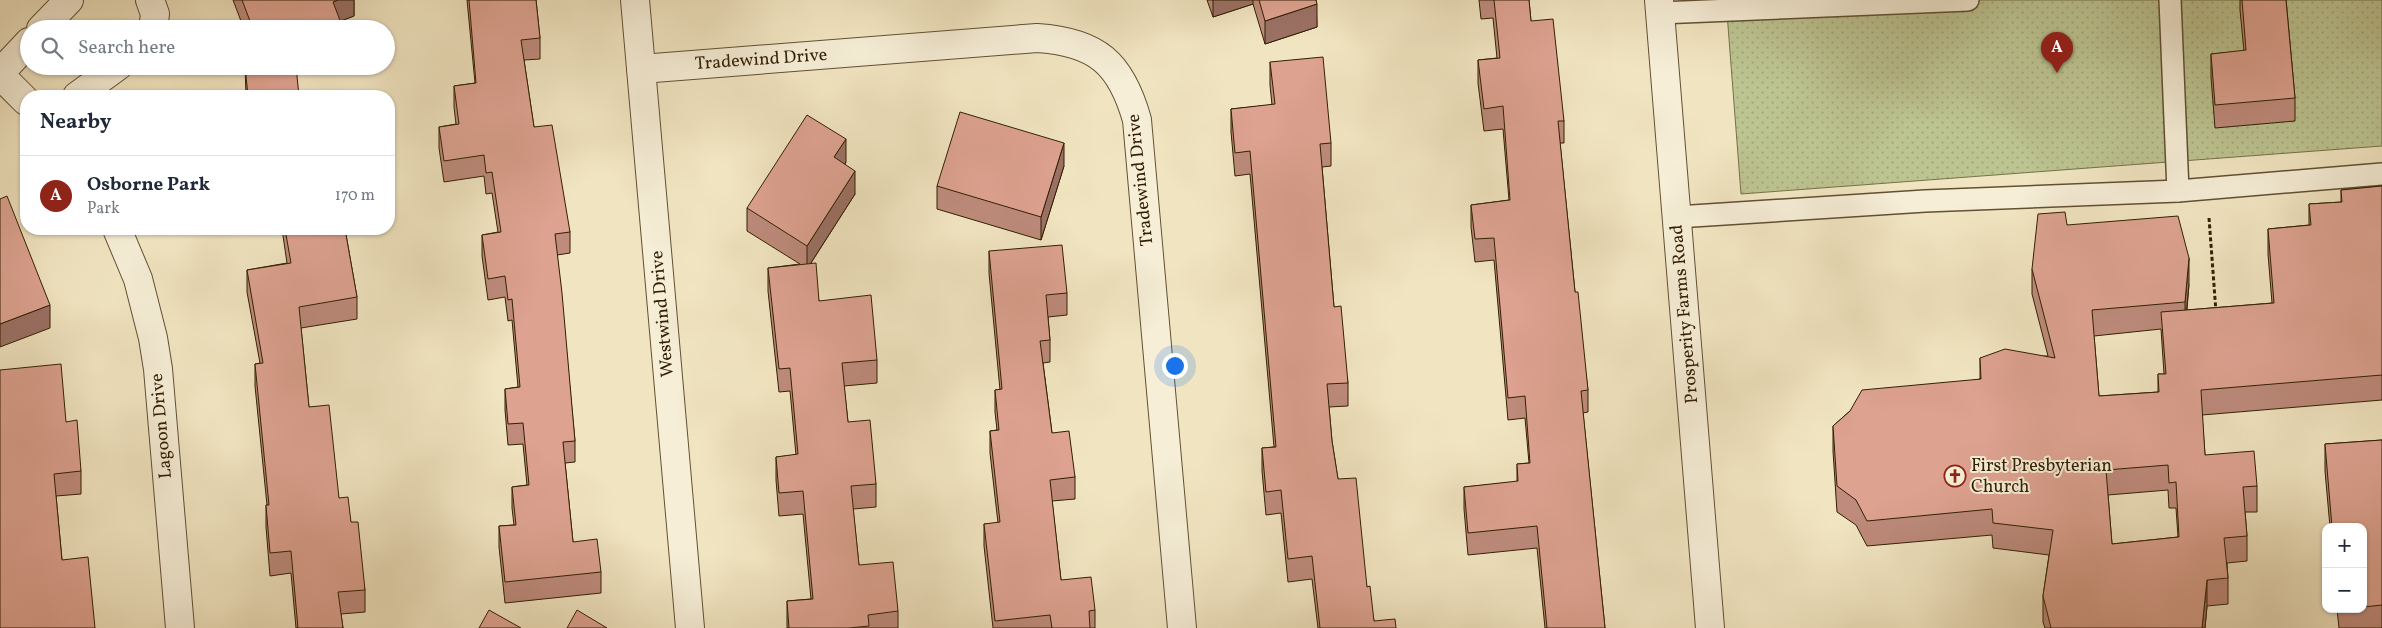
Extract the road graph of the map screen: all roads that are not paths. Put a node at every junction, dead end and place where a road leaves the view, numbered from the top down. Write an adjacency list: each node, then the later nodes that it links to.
1 (68, 0): 7 (street)
2 (150, 0): 8 (street)
3 (635, 0): 10 (street, Westwind Drive)
4 (1968, 0): 6 (lane)
5 (2170, 0): 16 (lane)
6 (1659, 7): 17 (street, Prosperity Farms Road)
7 (50, 20)
8 (154, 20)
9 (20, 52): 11 (street)
10 (641, 69): 20 (street, Westwind Drive); 21 (street, Tradewind Drive)
11 (0, 74): 14 (street)
12 (106, 75): 13 (street)
13 (85, 90)
14 (20, 94)
15 (2382, 174): 16 (lane)
16 (2178, 191): 17 (lane)
17 (1677, 217): 22 (street, Prosperity Farms Road)
18 (120, 235): 19 (street, Lagoon Drive)
19 (180, 628)
20 (690, 628)
21 (1182, 628)
22 (1710, 628)

